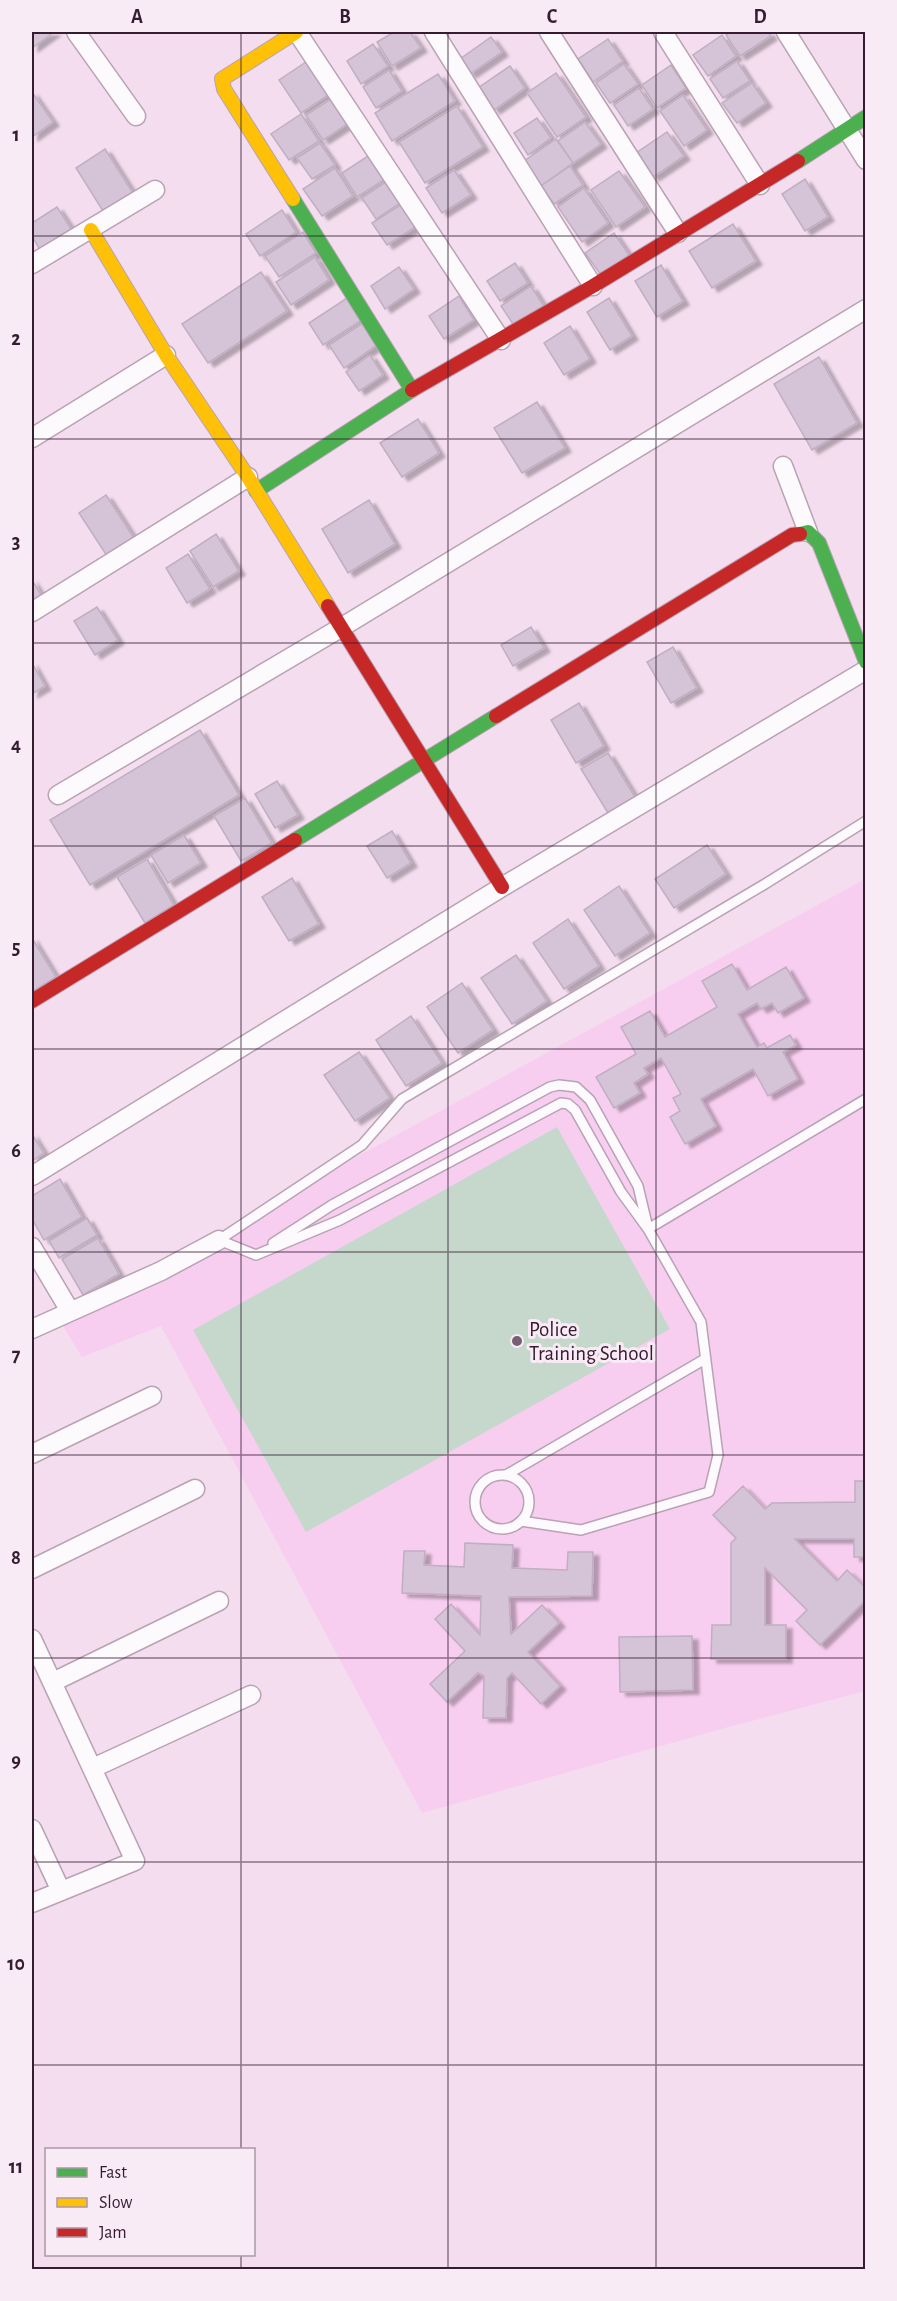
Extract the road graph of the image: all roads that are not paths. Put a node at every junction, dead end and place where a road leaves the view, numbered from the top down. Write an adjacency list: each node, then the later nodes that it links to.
1 (76, 32): 7 (street)
2 (296, 32): 18 (street); 20 (street)
3 (434, 32): 16 (street)
4 (549, 32): 14 (street)
5 (663, 32): 11 (street)
6 (786, 32): 9 (street)
7 (136, 116)
8 (866, 117): 9 (street)
9 (847, 131): 10 (street); 11 (street)
10 (866, 160)
11 (760, 184): 14 (street)
12 (155, 190): 13 (street)
13 (91, 230): 15 (street); 19 (street)
14 (678, 232): 16 (street)
15 (32, 264)
16 (593, 286): 18 (street)
17 (866, 309): 26 (street)
18 (501, 340): 20 (street)
19 (166, 355): 21 (street); 23 (street)
20 (411, 390): 23 (street)
21 (32, 438)
22 (783, 466): 24 (street)
23 (252, 484): 25 (street); 26 (street)
24 (808, 532): 27 (street); 29 (street)
25 (32, 612)
26 (342, 627): 29 (street); 30 (street)
27 (866, 662)
28 (866, 670): 32 (street)
29 (424, 762): 32 (street); 33 (street)
30 (58, 795)
31 (866, 821): 37 (lane)
32 (502, 887): 35 (street)
33 (32, 1001)
34 (866, 1099): 36 (lane)
35 (32, 1176)
36 (648, 1229): 39 (lane); 39 (lane); 42 (lane)
37 (219, 1240): 39 (lane); 40 (street)
38 (32, 1247): 40 (street)
39 (256, 1255)
40 (70, 1311): 41 (street)
41 (32, 1329)
42 (705, 1359): 45 (lane); 47 (lane)
43 (152, 1396): 44 (street)
44 (32, 1454)
45 (506, 1475): 47 (lane); 47 (lane)
46 (195, 1489): 48 (street)
47 (521, 1521)
48 (32, 1569)
49 (219, 1601): 51 (street)
50 (32, 1639): 51 (street)
51 (52, 1682): 53 (street)
52 (250, 1695): 53 (street)
53 (93, 1768): 55 (street)
54 (32, 1828): 55 (street)
55 (61, 1891): 56 (street)
56 (32, 1903)

